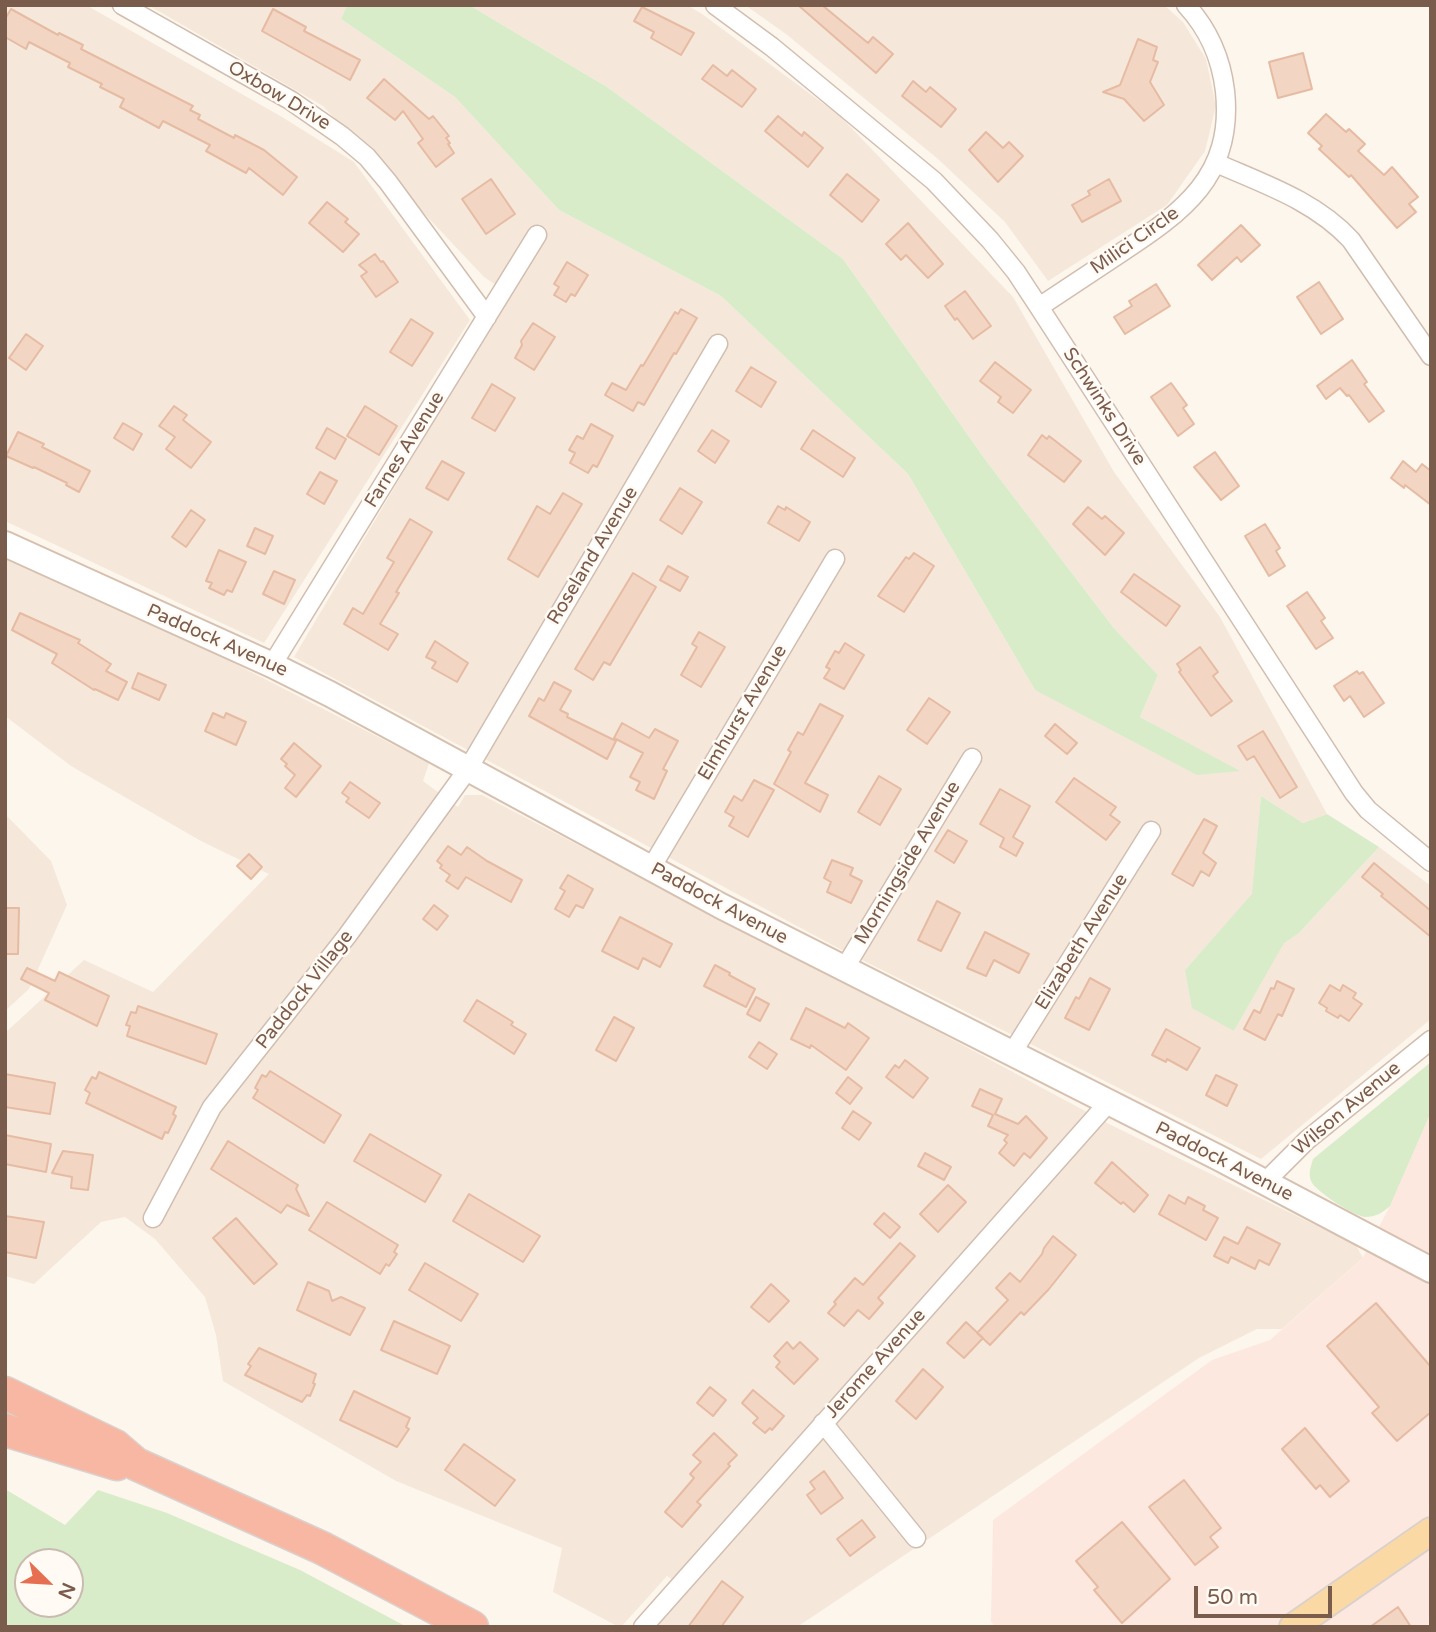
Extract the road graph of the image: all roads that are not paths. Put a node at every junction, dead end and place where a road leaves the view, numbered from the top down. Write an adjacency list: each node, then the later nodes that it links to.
1 (122, 5): 7 (street, Oxbow Drive)
2 (715, 5): 6 (street, Schwinks Drive)
3 (1186, 5): 4 (street, Milici Circle)
4 (1216, 163): 6 (street, Milici Circle); 9 (street)
5 (537, 235): 7 (street, Farnes Avenue)
6 (1039, 307): 16 (street, Schwinks Drive)
7 (487, 317): 12 (street, Farnes Avenue)
8 (718, 344): 14 (street, Roseland Avenue)
9 (1431, 356)
10 (5, 544): 12 (main road, Paddock Avenue)
11 (835, 559): 17 (street, Elmhurst Avenue)
12 (272, 665): 14 (main road, Paddock Avenue)
13 (972, 758): 18 (street, Morningside Avenue)
14 (468, 769): 17 (main road, Paddock Avenue); 23 (street, Paddock Village)
15 (1151, 831): 20 (street, Elizabeth Avenue)
16 (1431, 862)
17 (651, 868): 18 (main road, Paddock Avenue)
18 (844, 969): 20 (main road, Paddock Avenue)
19 (1431, 1040): 22 (street, Wilson Avenue)
20 (1012, 1054): 21 (main road, Paddock Avenue)
21 (1109, 1102): 22 (main road, Paddock Avenue); 26 (street, Jerome Avenue)
22 (1265, 1182): 24 (main road, Paddock Avenue)
23 (153, 1218)
24 (1431, 1270)
25 (5, 1393): 28 (highway)
26 (823, 1423): 30 (street); 32 (street, Jerome Avenue)
27 (5, 1430): 28 (highway)
28 (136, 1464): 31 (highway)
29 (1431, 1531): 33 (main road)
30 (916, 1538)
31 (472, 1627)
32 (643, 1627)
33 (1293, 1627)

